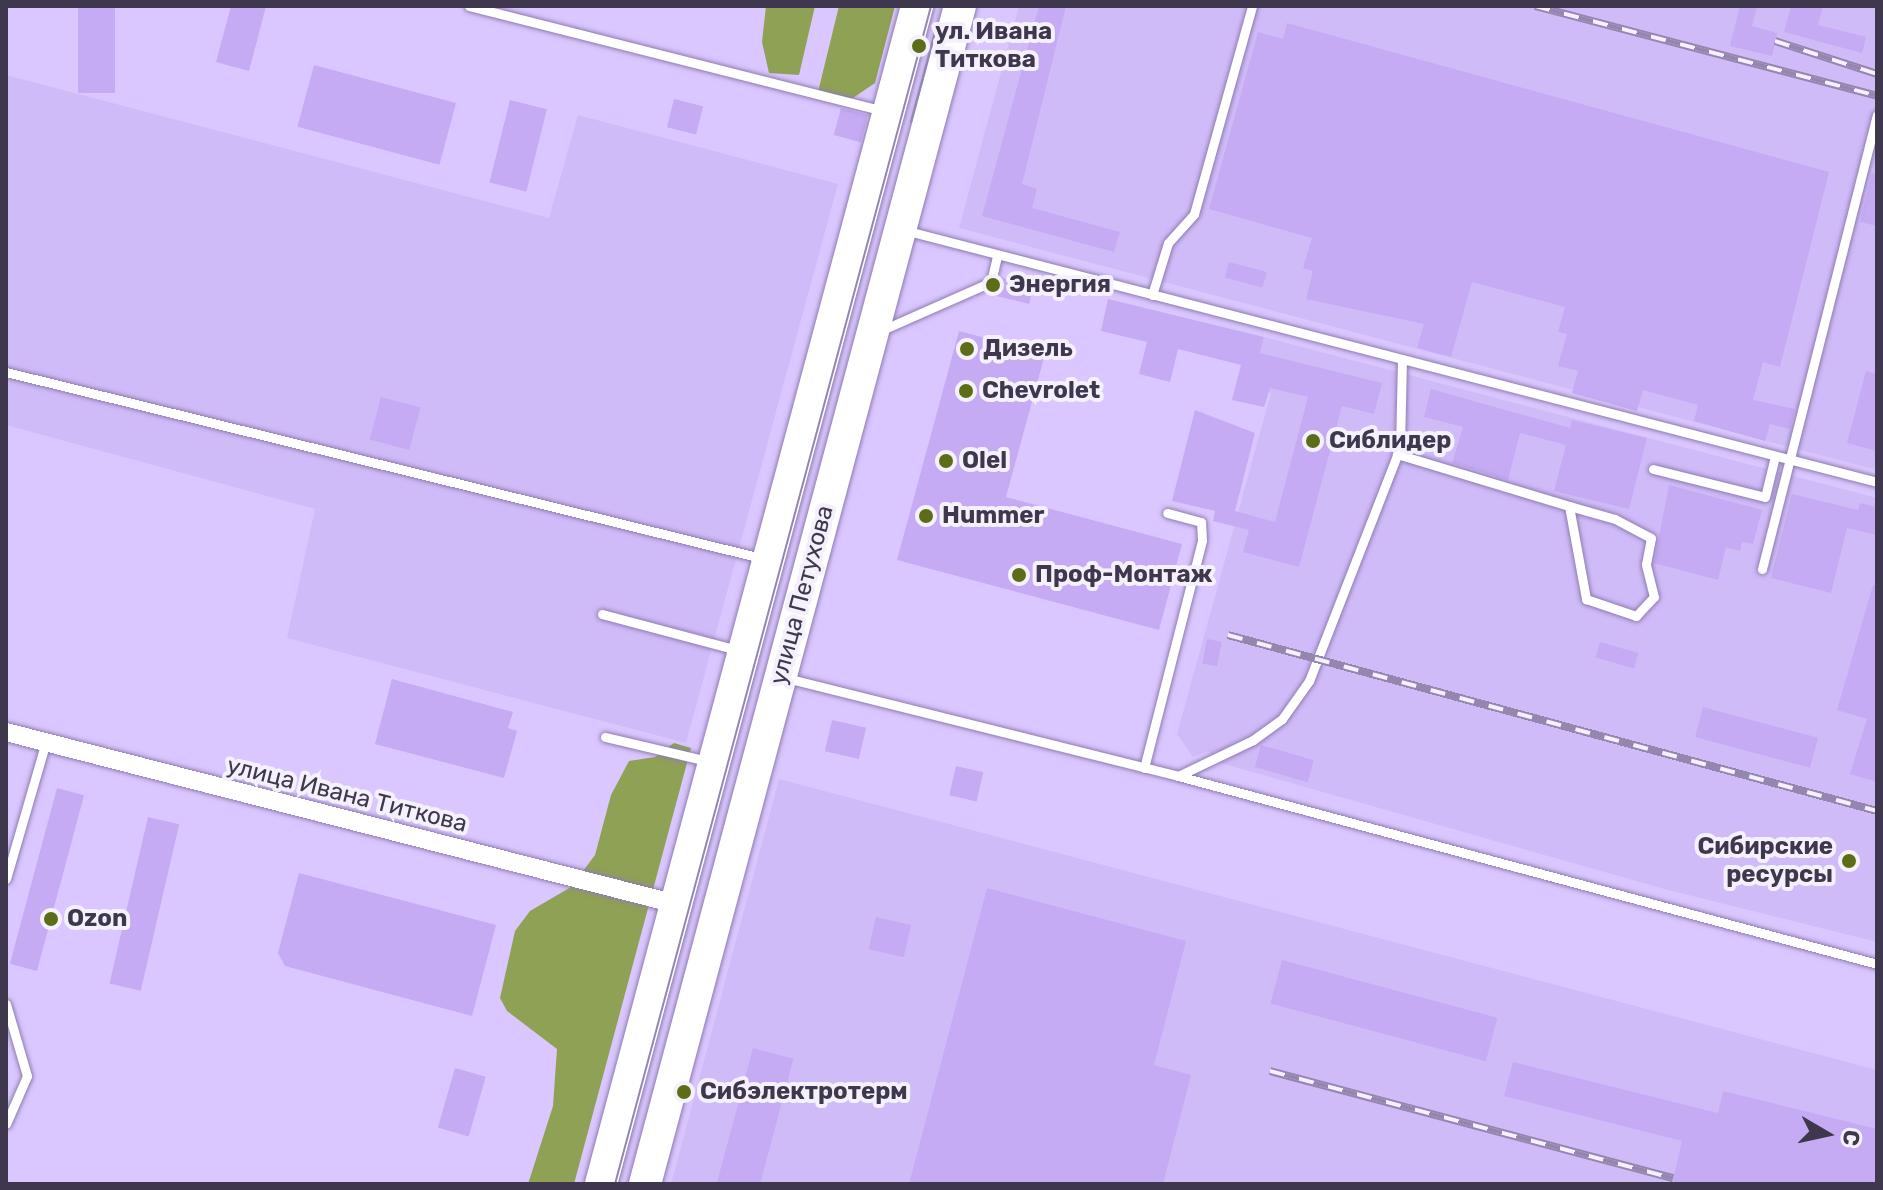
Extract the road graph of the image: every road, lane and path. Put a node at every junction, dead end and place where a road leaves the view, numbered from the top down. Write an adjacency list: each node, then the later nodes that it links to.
1 (469, 6): 5 (lane)
2 (1252, 6): 9 (lane)
3 (917, 7): 4 (highway); 5 (highway, улица Петухова)
4 (959, 13): 7 (highway, улица Петухова)
5 (888, 112): 20 (highway, улица Петухова)
6 (1877, 115): 15 (lane)
7 (901, 229): 8 (lane); 10 (highway, улица Петухова)
8 (997, 255): 9 (lane); 10 (lane)
9 (1152, 295): 11 (lane)
10 (873, 334): 24 (highway, улица Петухова)
11 (1402, 359): 13 (lane); 14 (lane)
12 (6, 372): 20 (lane)
13 (1397, 454): 18 (lane); 30 (lane)
14 (1775, 456): 15 (lane); 16 (lane)
15 (1791, 460): 17 (lane); 21 (lane)
16 (1653, 469)
17 (1877, 482)
18 (1569, 506): 18 (lane)
19 (1167, 513): 29 (lane)
20 (768, 560): 23 (highway, улица Петухова)
21 (1762, 569)
22 (602, 614): 23 (lane)
23 (744, 652): 28 (highway, улица Петухова)
24 (779, 676): 29 (lane); 37 (highway, улица Петухова)
25 (6, 732): 27 (street, улица Ивана Титкова)
26 (605, 737): 28 (lane)
27 (46, 741): 31 (lane); 32 (street, улица Ивана Титкова)
28 (714, 763): 32 (highway, улица Петухова)
29 (1144, 768): 30 (lane)
30 (1178, 776): 33 (lane)
31 (6, 879)
32 (676, 904): 36 (highway, улица Петухова)
33 (1877, 964)
34 (6, 1004): 35 (lane)
35 (6, 1124)
36 (601, 1184)
37 (645, 1184)

